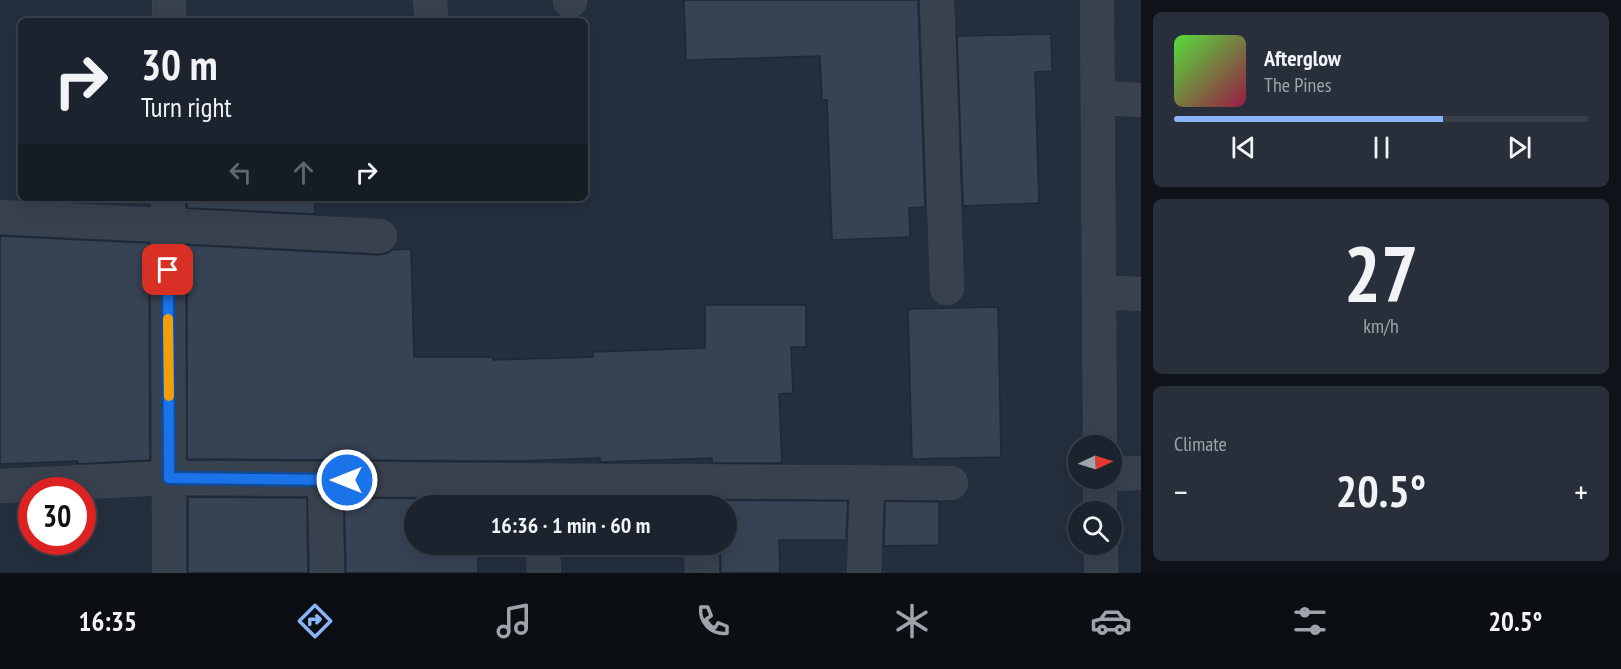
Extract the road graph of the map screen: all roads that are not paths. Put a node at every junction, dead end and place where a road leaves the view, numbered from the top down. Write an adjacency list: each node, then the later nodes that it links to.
1 (169, 0): 4 (street)
2 (937, 0): 10 (street)
3 (1097, 0): 5 (street)
4 (169, 18)
5 (1098, 98): 6 (street); 11 (street)
6 (1141, 100)
7 (168, 212): 8 (street); 9 (street); 16 (street)
8 (0, 217)
9 (380, 236)
10 (947, 288)
11 (1099, 292): 12 (street); 13 (street)
12 (1141, 294)
13 (1100, 435)
14 (1141, 473): 15 (street)
15 (1122, 474)
16 (169, 478): 17 (street); 20 (street); 26 (street)
17 (326, 480): 21 (street); 27 (street)
18 (867, 483): 19 (street); 22 (street); 30 (street)
19 (951, 483)
20 (0, 486)
21 (543, 493): 22 (street)
22 (699, 494)
23 (543, 555): 28 (street)
24 (701, 555): 29 (street)
25 (1101, 555): 31 (street)
26 (169, 573)
27 (327, 573)
28 (544, 573)
29 (702, 573)
30 (864, 573)
31 (1101, 573)

